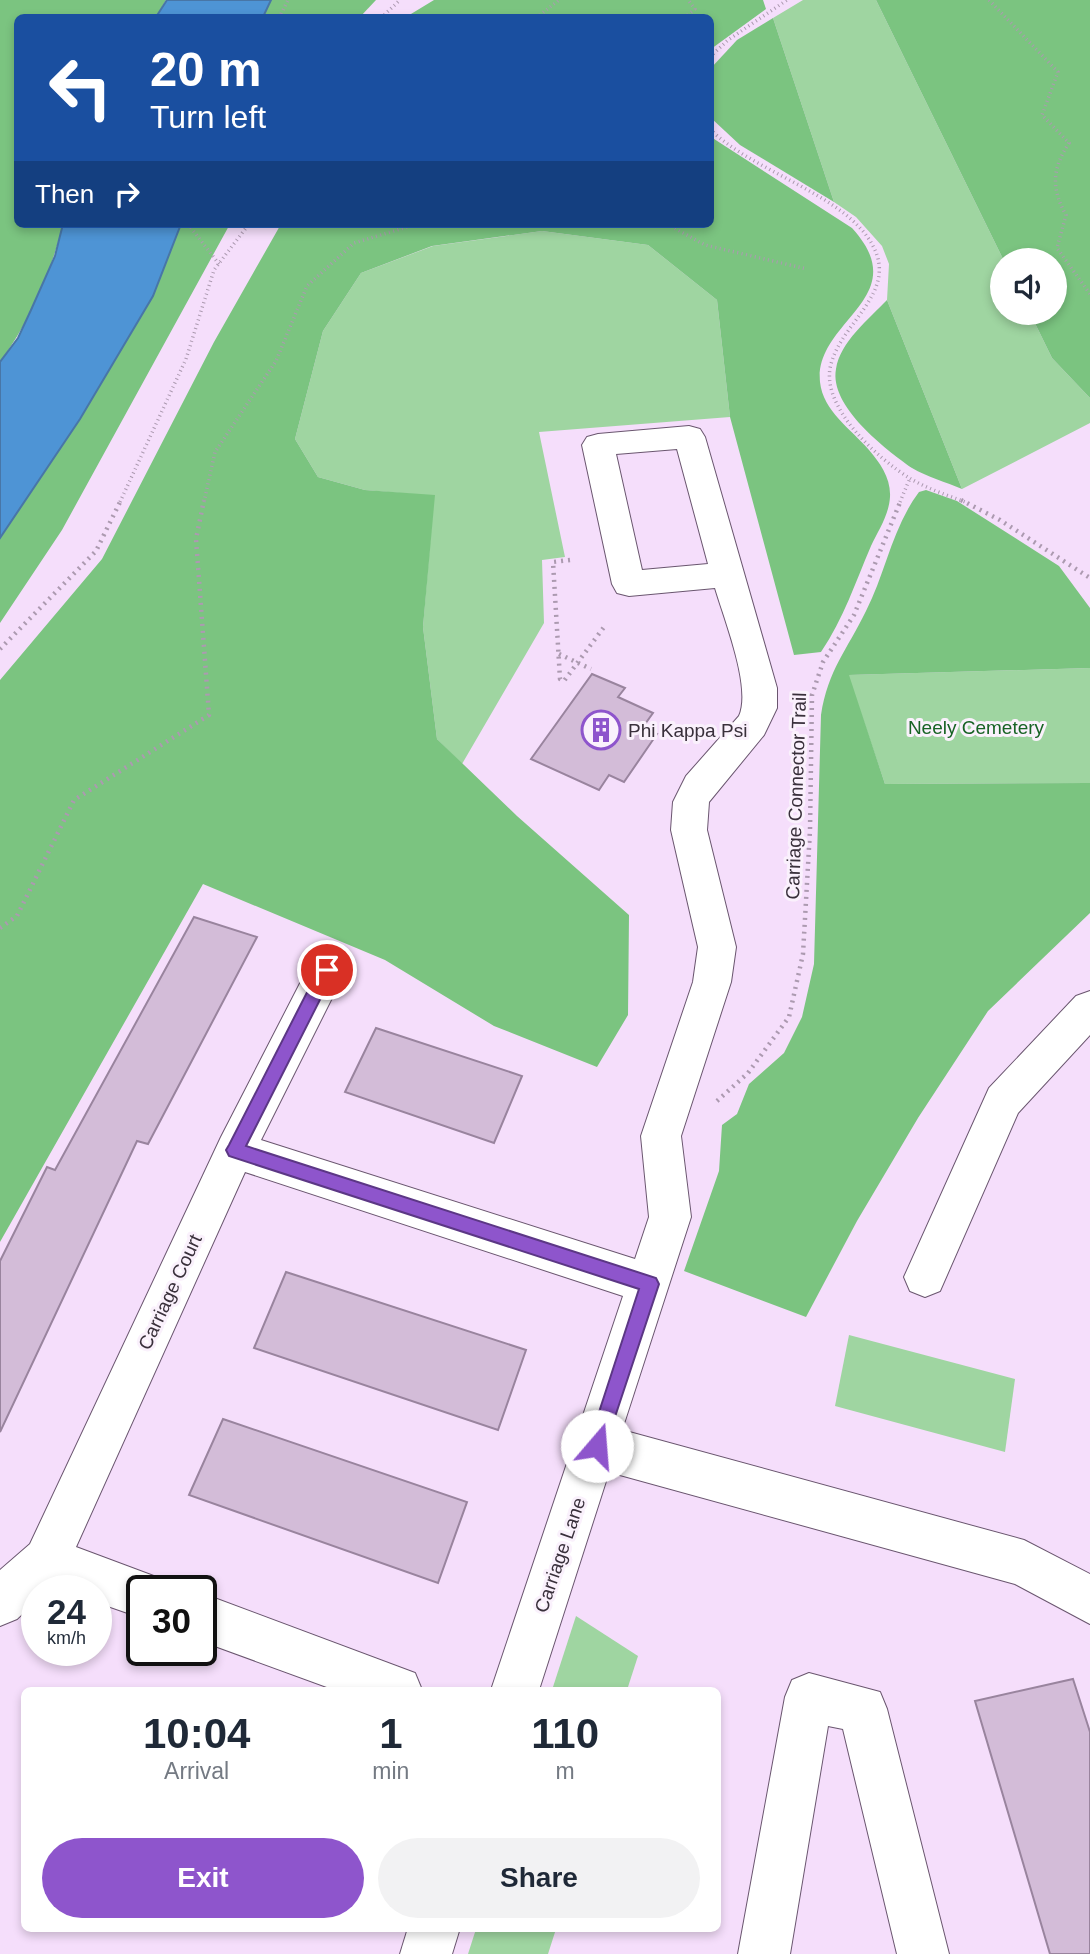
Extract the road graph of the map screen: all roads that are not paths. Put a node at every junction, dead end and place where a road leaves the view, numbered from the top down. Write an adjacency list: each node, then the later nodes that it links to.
1 (728, 575): 1 (street); 6 (street, Carriage Lane)
2 (327, 970): 4 (street, Carriage Court)
3 (1090, 1008): 5 (street)
4 (235, 1150): 6 (street); 8 (street, Carriage Court)
5 (925, 1277)
6 (650, 1284): 7 (street, Carriage Lane)
7 (597, 1446): 10 (street); 14 (street, Carriage Lane)
8 (46, 1559): 9 (street); 11 (street, Carriage Court)
9 (126, 1589)
10 (1090, 1600)
11 (0, 1602)
12 (217, 1623): 13 (street)
13 (390, 1687)
14 (516, 1687)
15 (434, 1932): 16 (street)
16 (426, 1954)
17 (765, 1954): 18 (street)
18 (923, 1954)

